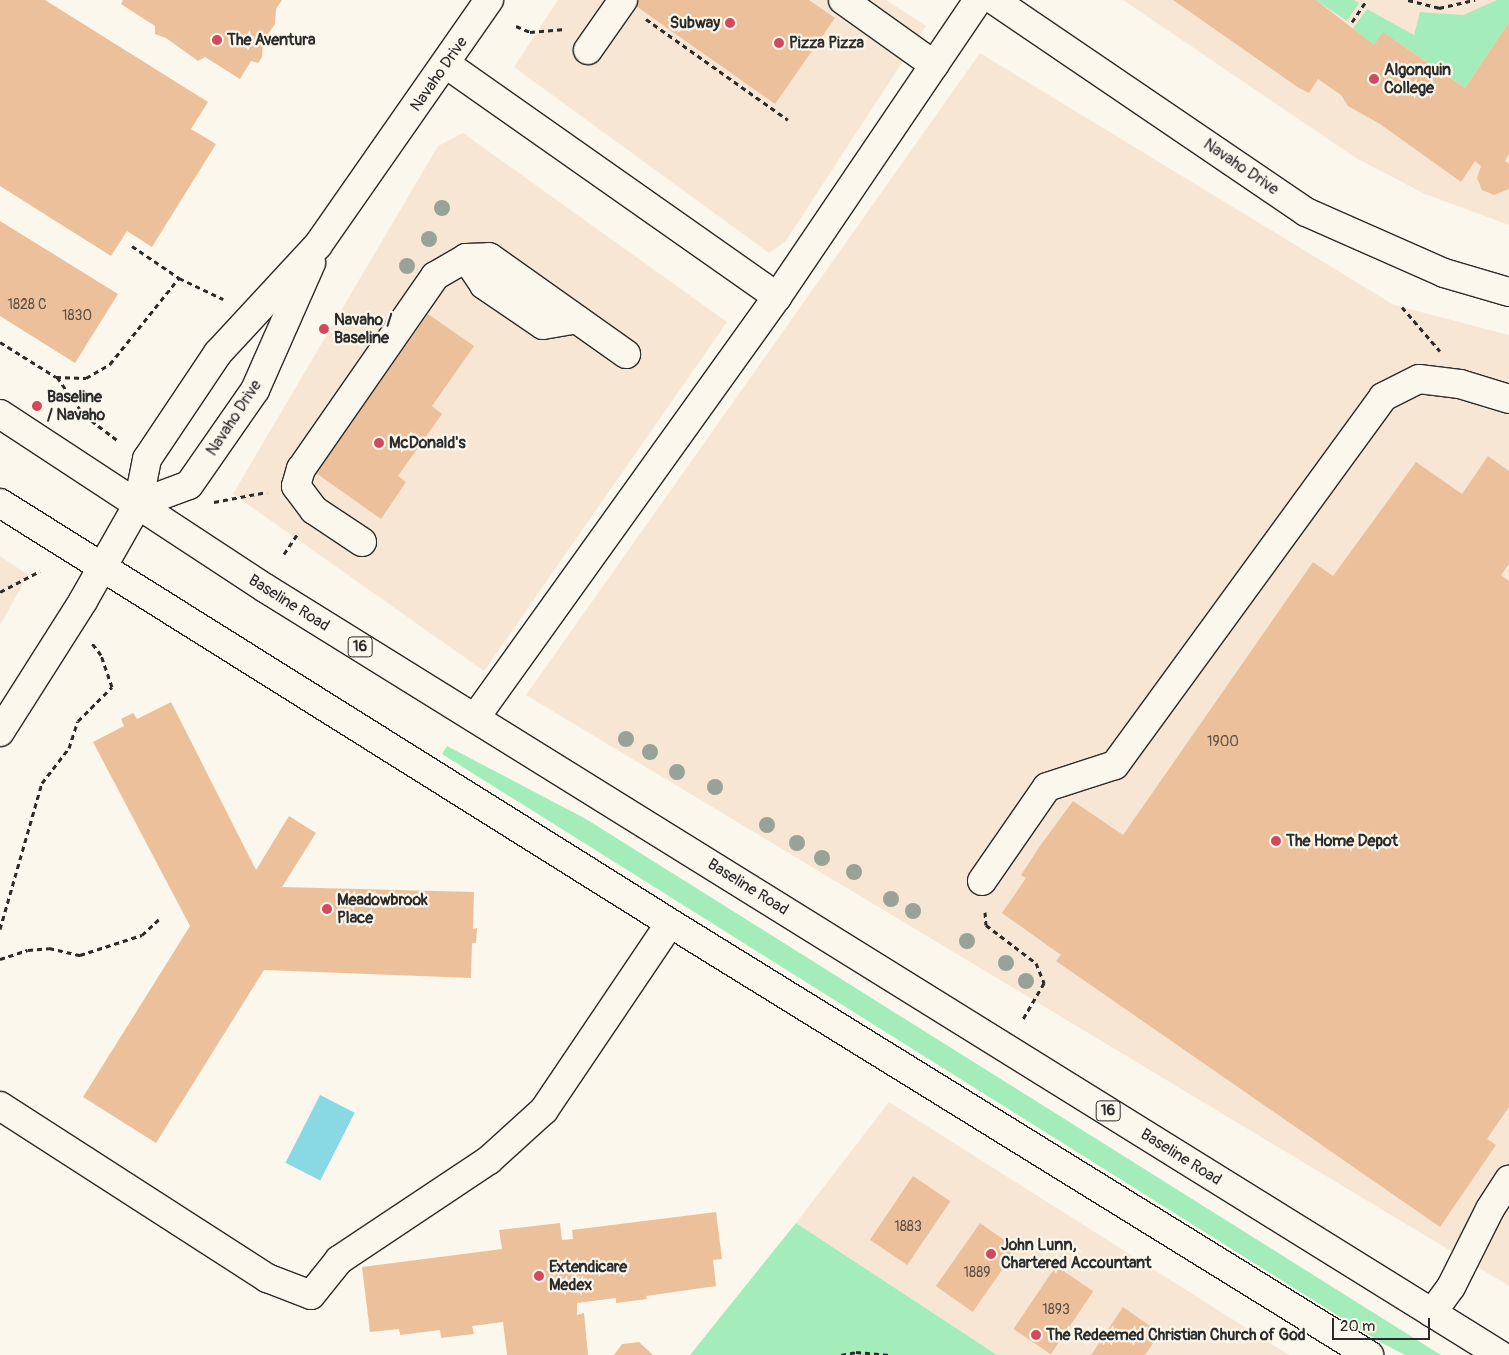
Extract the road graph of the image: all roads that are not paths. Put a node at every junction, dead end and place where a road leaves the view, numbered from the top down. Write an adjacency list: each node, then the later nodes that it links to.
1 (489, 0): 7 (main road, Navaho Drive)
2 (843, 0): 8 (main road)
3 (978, 0): 8 (main road)
4 (994, 0): 10 (main road, Navaho Drive)
5 (622, 1): 6 (main road)
6 (592, 44)
7 (446, 64): 9 (main road, Navaho Drive); 11 (main road)
8 (934, 65): 11 (main road)
9 (318, 245): 16 (main road, Navaho Drive); 16 (main road, Navaho Drive)
10 (1509, 292)
11 (777, 297): 19 (main road)
12 (626, 354): 17 (main road)
13 (1509, 399): 21 (main road)
14 (0, 414): 16 (main road, Baseline Road / 16)
15 (0, 503): 18 (main road)
16 (138, 504): 18 (main road, Navaho Drive); 19 (main road, Baseline Road / 16)
17 (362, 542)
18 (101, 567): 20 (main road, Navaho Drive); 22 (main road)
19 (475, 718): 25 (main road, Baseline Road / 16)
20 (0, 732)
21 (982, 881)
22 (670, 924): 23 (main road); 26 (main road)
23 (0, 1106)
24 (1509, 1180): 25 (main road)
25 (1432, 1313): 27 (main road, Baseline Road / 16)
26 (1369, 1355)
27 (1500, 1355)

